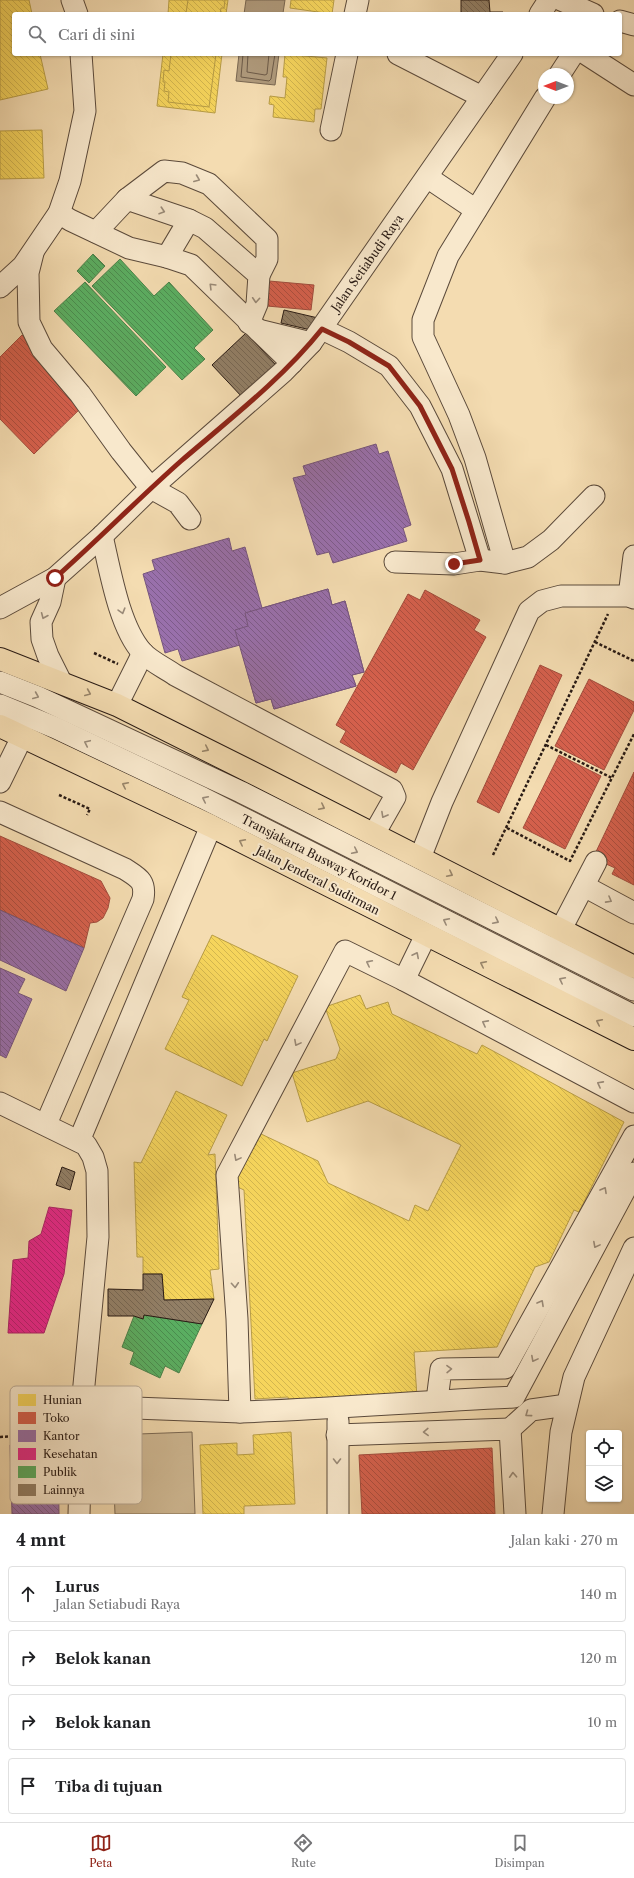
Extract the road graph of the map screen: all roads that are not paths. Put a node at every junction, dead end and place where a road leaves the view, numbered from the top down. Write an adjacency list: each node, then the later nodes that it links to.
1 (72, 0): 5 (street)
2 (358, 0): 6 (street)
3 (549, 0): 7 (street)
4 (561, 0): 8 (street)
5 (76, 12)
6 (355, 12)
7 (541, 12)
8 (588, 12)
9 (622, 22): 10 (street)
10 (634, 25)
11 (82, 56): 25 (street)
12 (347, 56): 21 (street)
13 (402, 56): 19 (street)
14 (511, 56): 19 (street, Jalan Setiabudi Raya)
15 (571, 56): 17 (street)
16 (589, 56): 18 (street)
17 (564, 68)
18 (634, 85)
19 (482, 96): 22 (street, Jalan Setiabudi Raya)
20 (541, 104): 24 (street)
21 (331, 130)
22 (427, 176): 24 (street); 33 (street, Jalan Setiabudi Raya)
23 (127, 199): 26 (street, one-way to 26); 27 (street); 30 (street, one-way to 30)
24 (476, 210): 42 (street)
25 (59, 213): 27 (street); 28 (street)
26 (189, 220): 29 (street); 30 (street)
27 (96, 232): 29 (street)
28 (33, 253): 31 (street); 35 (street)
29 (167, 256): 32 (street, one-way to 29)
30 (259, 275): 32 (street, one-way to 32)
31 (0, 287)
32 (252, 326): 33 (street); 34 (street)
33 (316, 336): 34 (street, Jalan Setiabudi Raya); 40 (street)
34 (292, 363): 35 (street, Jalan Setiabudi Raya)
35 (152, 488): 37 (street); 38 (street, Jalan Setiabudi Raya)
36 (594, 496): 42 (street)
37 (190, 519)
38 (102, 536): 43 (street, Jalan Setiabudi Raya); 46 (street, one-way to 46)
39 (634, 556): 44 (street)
40 (480, 560): 41 (street); 42 (street)
41 (395, 562)
42 (505, 563)
43 (55, 578): 45 (street, Jalan Setiabudi Raya); 49 (street, one-way to 49)
44 (627, 597): 58 (street)
45 (0, 608)
46 (143, 653): 51 (street); 57 (street, one-way to 57)
47 (0, 659): 49 (main road)
48 (0, 682): 66 (street, Transjakarta Busway Koridor 1, one-way to 66)
49 (61, 682): 51 (main road, one-way to 51)
50 (0, 705): 67 (street, Transjakarta Busway Koridor 1, one-way to 50)
51 (116, 705): 57 (main road, one-way to 57)
52 (0, 726): 53 (main road, Jalan Jenderal Sudirman)
53 (23, 735): 54 (street); 56 (main road, Jalan Jenderal Sudirman, one-way to 53)
54 (0, 782)
55 (0, 812): 71 (street)
56 (211, 826): 63 (main road, Jalan Jenderal Sudirman, one-way to 56); 73 (street)
57 (374, 834): 58 (main road)
58 (420, 858): 62 (main road, one-way to 62)
59 (596, 862): 60 (street)
60 (584, 886): 61 (street, one-way to 61); 62 (street)
61 (634, 913)
62 (560, 931): 64 (main road)
63 (426, 935): 65 (street, one-way to 63); 68 (main road, Jalan Jenderal Sudirman, one-way to 63)
64 (634, 967)
65 (404, 980): 70 (street, one-way to 65); 81 (street, one-way to 81)
66 (634, 990)
67 (634, 1016)
68 (634, 1039)
69 (5, 1101): 71 (street)
70 (634, 1102)
71 (41, 1115): 73 (street)
72 (634, 1136): 77 (street, one-way to 72)
73 (79, 1141): 76 (street)
74 (634, 1173): 77 (street, one-way to 77)
75 (634, 1248): 78 (street)
76 (84, 1386)
77 (437, 1400): 80 (street)
78 (567, 1405): 82 (street, one-way to 82); 88 (street)
79 (142, 1408): 81 (street)
80 (338, 1408): 81 (street); 83 (street)
81 (240, 1412)
82 (510, 1429): 83 (street, one-way to 83); 87 (street, one-way to 82)
83 (337, 1435): 86 (street, one-way to 86)
84 (79, 1504): 85 (street)
85 (79, 1514)
86 (338, 1514)
87 (515, 1514)
88 (553, 1514)

